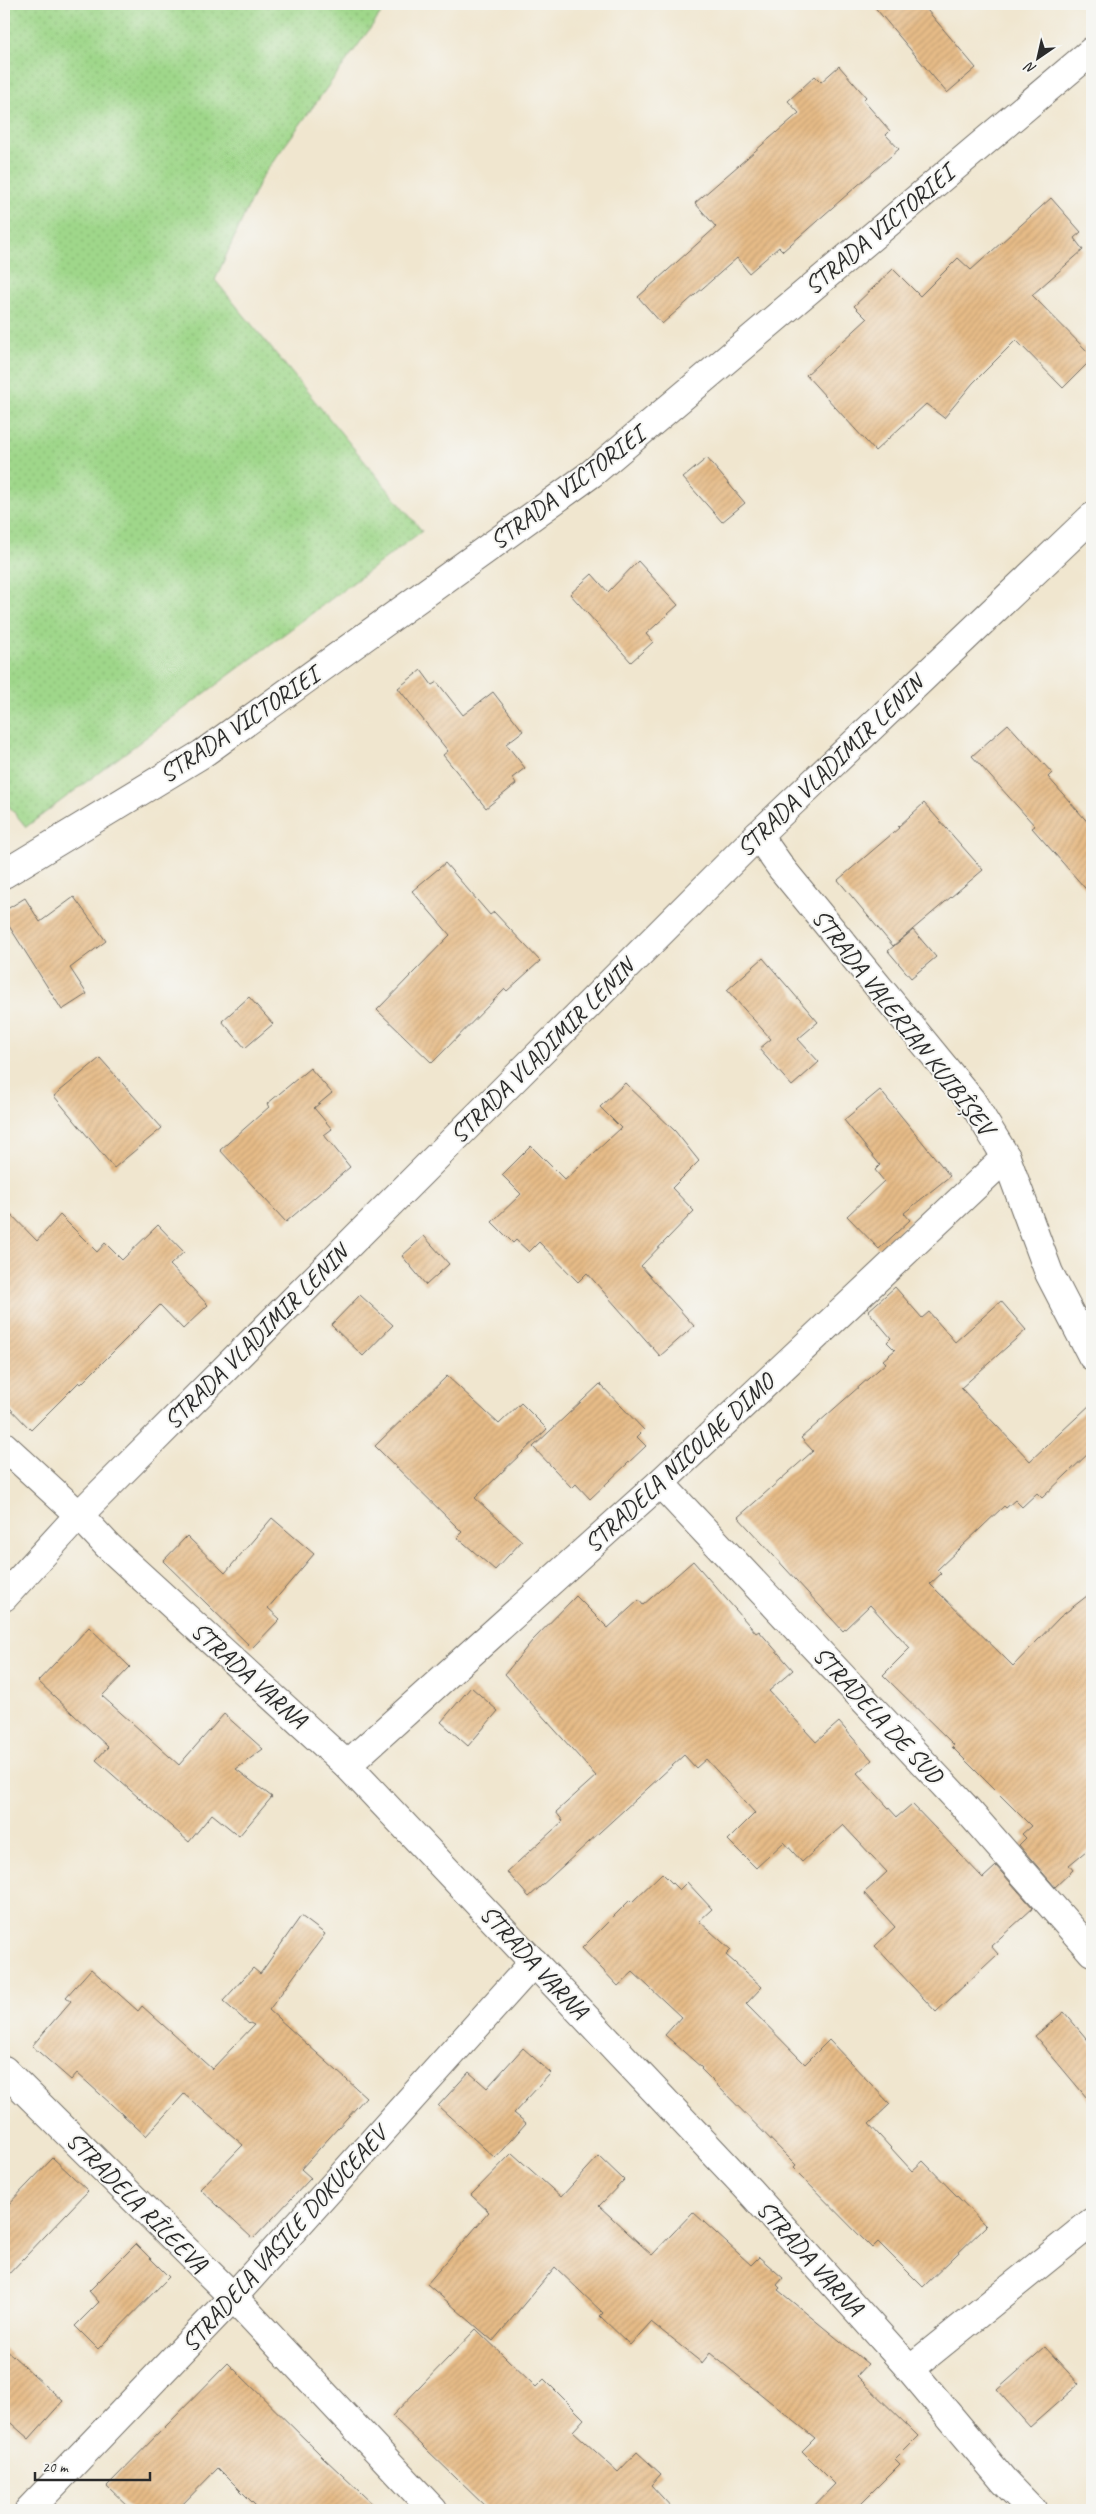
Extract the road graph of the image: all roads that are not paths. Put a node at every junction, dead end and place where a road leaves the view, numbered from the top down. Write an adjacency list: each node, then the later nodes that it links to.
1 (1092, 51): 4 (street, STRADA VICTORIEI)
2 (1092, 516): 3 (street, STRADA VLADIMIR LENIN)
3 (758, 835): 5 (street, STRADA VALERIAN KUIBÎȘEV); 9 (street, STRADA VLADIMIR LENIN)
4 (4, 874)
5 (1006, 1157): 6 (street, STRADA VALERIAN KUIBÎȘEV); 8 (street, STRADELA NICOLAE DIMO)
6 (1092, 1356)
7 (4, 1446): 9 (street, STRADA VARNA)
8 (660, 1483): 11 (street, STRADELA NICOLAE DIMO); 12 (street, STRADELA DE SUD)
9 (79, 1515): 10 (street, STRADA VLADIMIR LENIN); 11 (street, STRADA VARNA)
10 (4, 1597)
11 (347, 1765): 13 (street, STRADA VARNA)
12 (1092, 1952)
13 (534, 1962): 16 (street, STRADELA VASILE DOKUCEAEV); 17 (street, STRADA VARNA)
14 (4, 2070): 16 (street, STRADELA RÎLEEVA)
15 (1092, 2222): 17 (street)
16 (233, 2297): 18 (street, STRADELA VASILE DOKUCEAEV); 19 (street, STRADELA RÎLEEVA)
17 (910, 2369): 20 (street, STRADA VARNA)
18 (29, 2510)
19 (433, 2510)
20 (1032, 2510)

